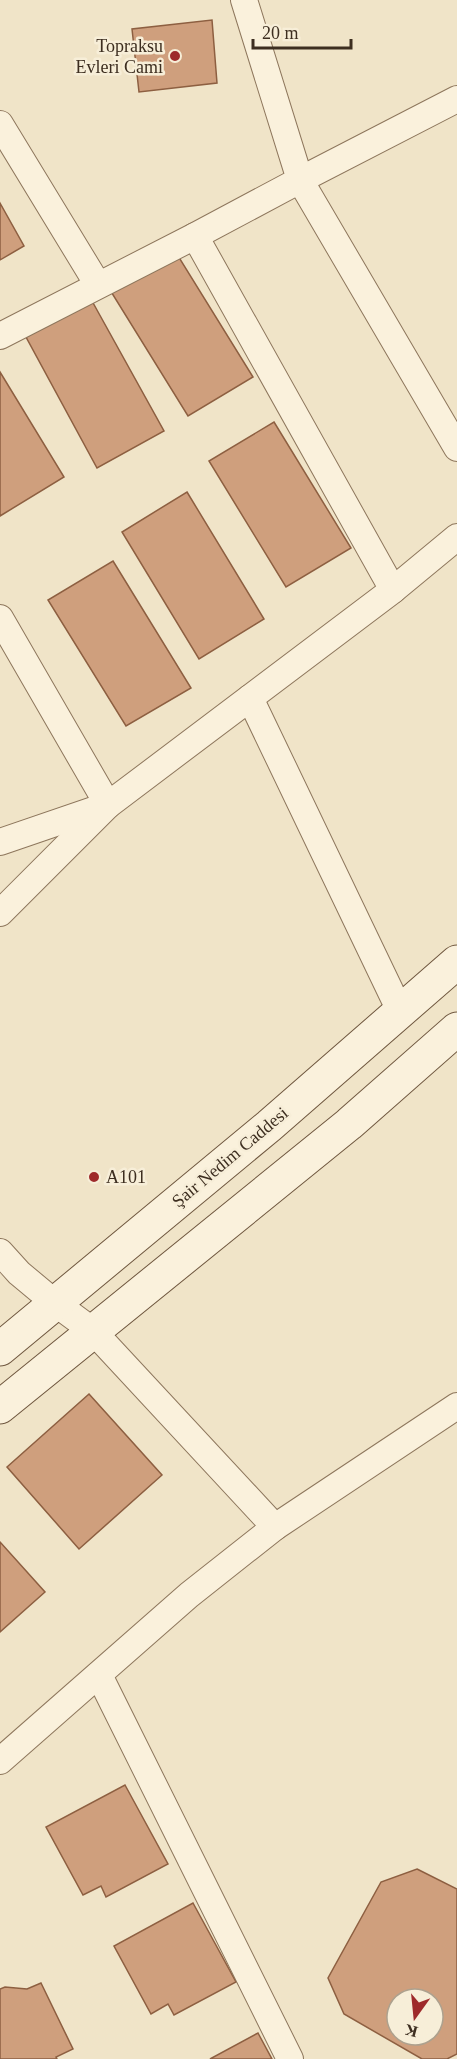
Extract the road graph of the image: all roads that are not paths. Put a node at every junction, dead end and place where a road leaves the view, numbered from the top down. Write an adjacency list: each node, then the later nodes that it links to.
1 (244, 0): 4 (street)
2 (457, 99): 4 (street)
3 (0, 124): 6 (street)
4 (300, 180): 5 (street); 8 (street)
5 (195, 236): 6 (street); 10 (street)
6 (98, 285): 7 (street)
7 (0, 336)
8 (457, 448)
9 (457, 537): 10 (street)
10 (393, 590): 12 (street)
11 (0, 618): 13 (street)
12 (250, 698): 13 (street); 17 (street)
13 (108, 805): 14 (street); 15 (street)
14 (0, 843)
15 (0, 913)
16 (457, 962): 17 (street, Şair Nedim Caddesi)
17 (400, 1011): 20 (street, Şair Nedim Caddesi)
18 (457, 1029): 21 (street)
19 (0, 1252): 20 (street)
20 (55, 1303): 21 (street); 22 (street, Şair Nedim Caddesi)
21 (93, 1331): 24 (street); 25 (street)
22 (0, 1348)
23 (457, 1406): 25 (street)
24 (0, 1407)
25 (275, 1527): 26 (street)
26 (99, 1674): 27 (street); 28 (street)
27 (0, 1761)
28 (290, 2059)

